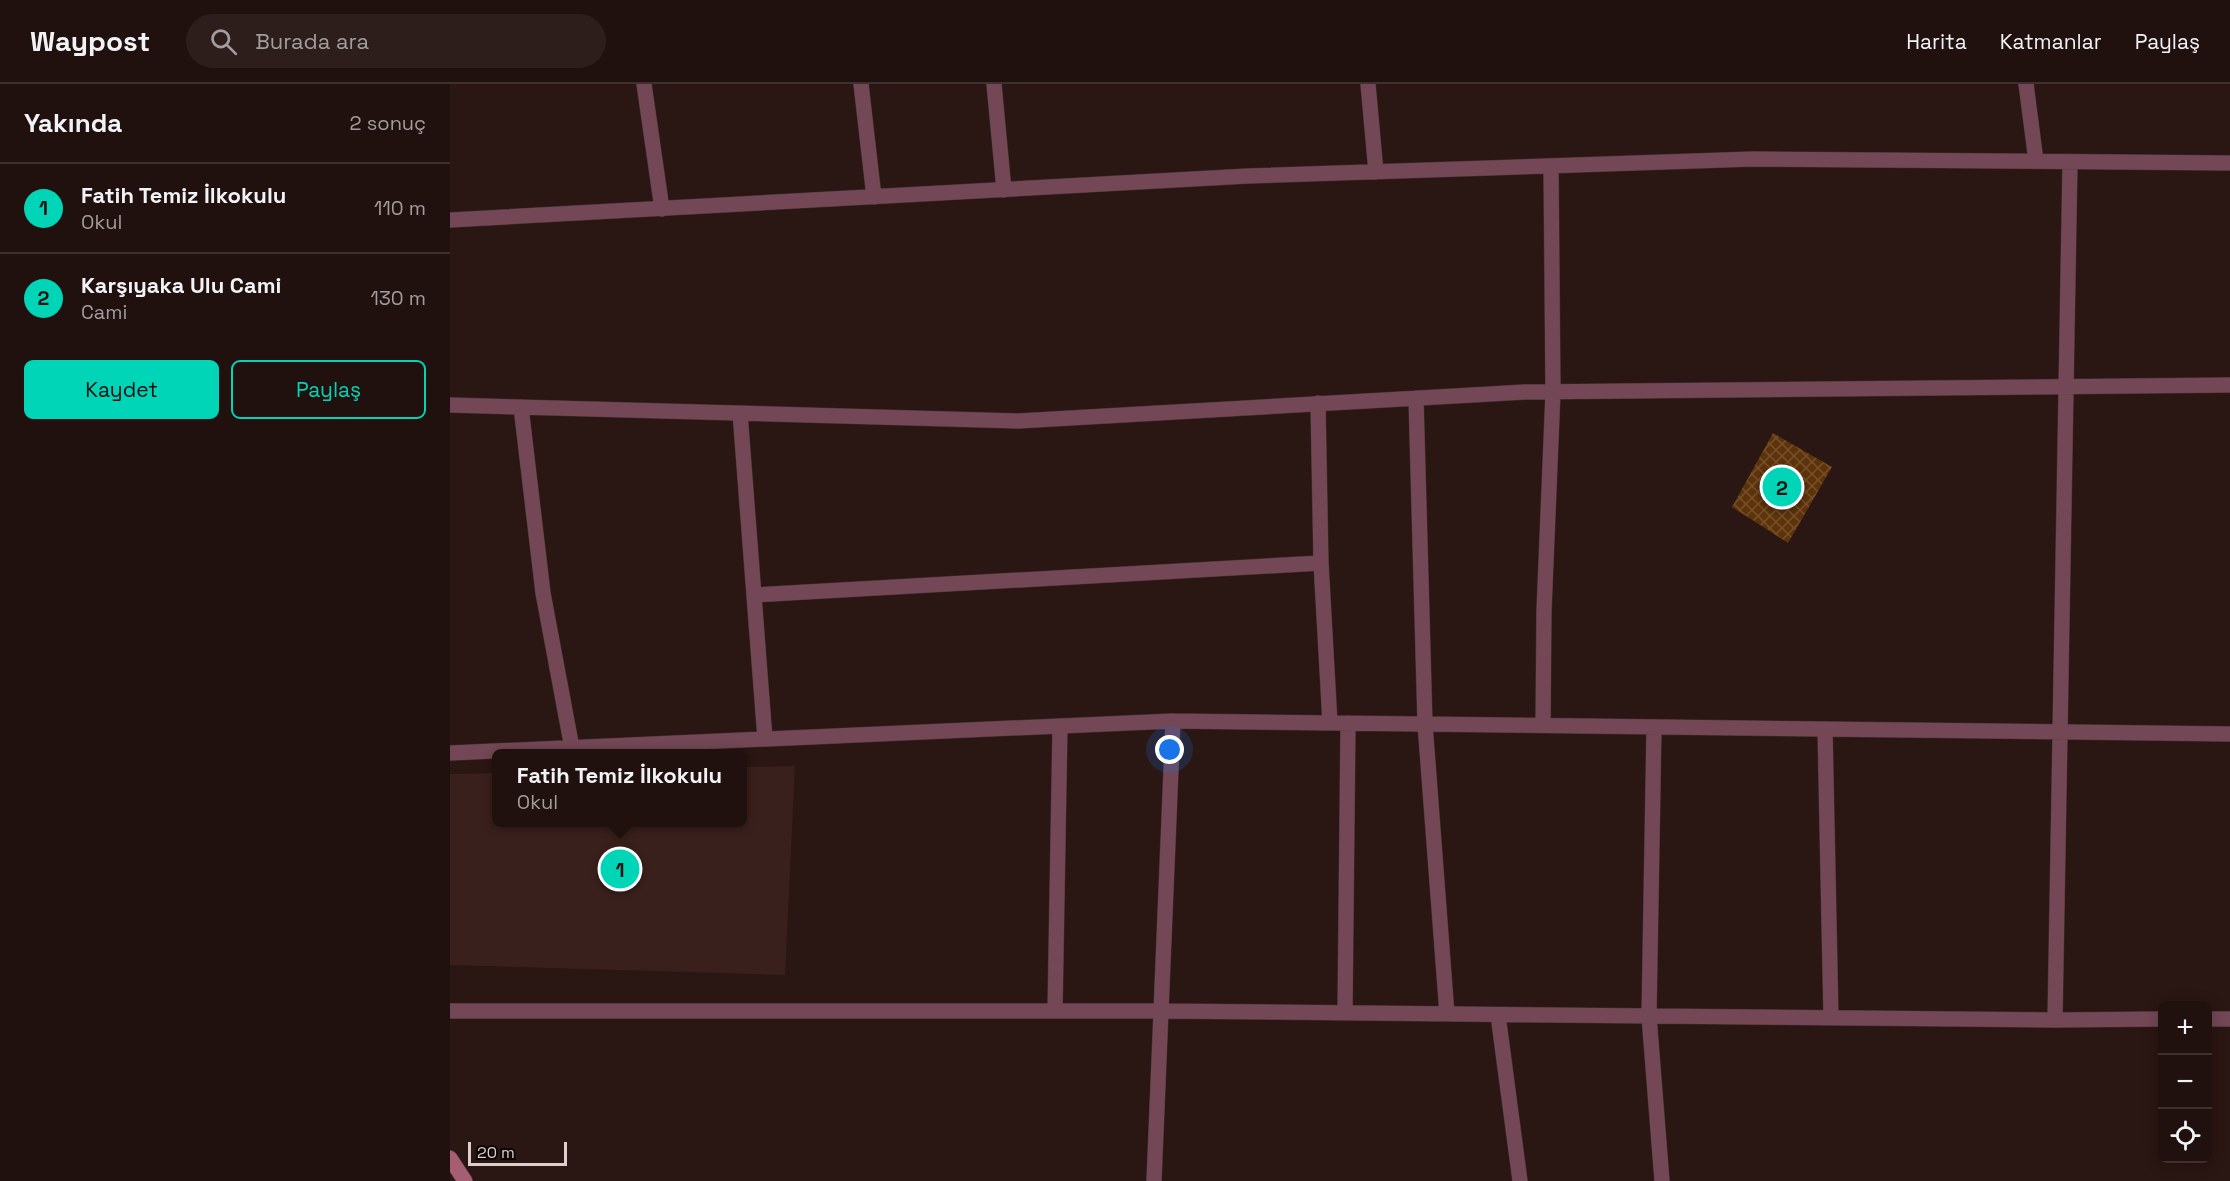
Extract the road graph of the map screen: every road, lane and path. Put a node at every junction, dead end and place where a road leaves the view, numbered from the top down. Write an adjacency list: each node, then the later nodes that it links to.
1 (644, 84): 13 (street)
2 (861, 84): 12 (street)
3 (994, 84): 11 (street)
4 (1368, 84): 10 (street)
5 (2026, 84): 6 (street)
6 (2036, 161): 7 (street); 9 (street)
7 (2070, 162): 8 (street); 16 (street)
8 (2230, 163)
9 (1551, 166): 10 (street); 17 (street)
10 (1376, 172): 11 (street)
11 (1004, 190): 12 (street)
12 (874, 197): 13 (street)
13 (662, 209): 14 (street)
14 (450, 220)
15 (2230, 385): 16 (street)
16 (2066, 387): 17 (street); 33 (street)
17 (1553, 392): 18 (street); 29 (street)
18 (1416, 398): 19 (street); 28 (street)
19 (1318, 404): 22 (street); 23 (street)
20 (450, 405): 21 (street)
21 (521, 407): 22 (street); 36 (street)
22 (740, 413): 24 (street)
23 (1321, 562): 24 (street); 26 (street)
24 (754, 595): 35 (street)
25 (1173, 720): 26 (street); 30 (street); 42 (street)
26 (1330, 723): 27 (street)
27 (1348, 723): 28 (street); 43 (street)
28 (1425, 724): 29 (street); 44 (street)
29 (1543, 725): 31 (street)
30 (1060, 726): 35 (street); 41 (street)
31 (1654, 727): 32 (street); 46 (street)
32 (1825, 729): 33 (street); 47 (street)
33 (2058, 731): 34 (street); 51 (street)
34 (2230, 734)
35 (765, 739): 36 (street)
36 (572, 748): 37 (street)
37 (548, 749)
38 (492, 751): 39 (street)
39 (450, 753)
40 (450, 1011): 41 (street)
41 (1055, 1011): 42 (street)
42 (1161, 1011): 43 (street); 54 (street)
43 (1345, 1013): 44 (street)
44 (1447, 1014): 45 (street)
45 (1498, 1015): 46 (street); 55 (street)
46 (1649, 1016): 47 (street); 56 (street)
47 (1831, 1018): 51 (street)
48 (2230, 1018): 50 (street)
49 (2158, 1019): 51 (street)
50 (2212, 1019)
51 (2055, 1020)
52 (450, 1158): 53 (main road)
53 (465, 1181)
54 (1154, 1181)
55 (1520, 1181)
56 (1662, 1181)

